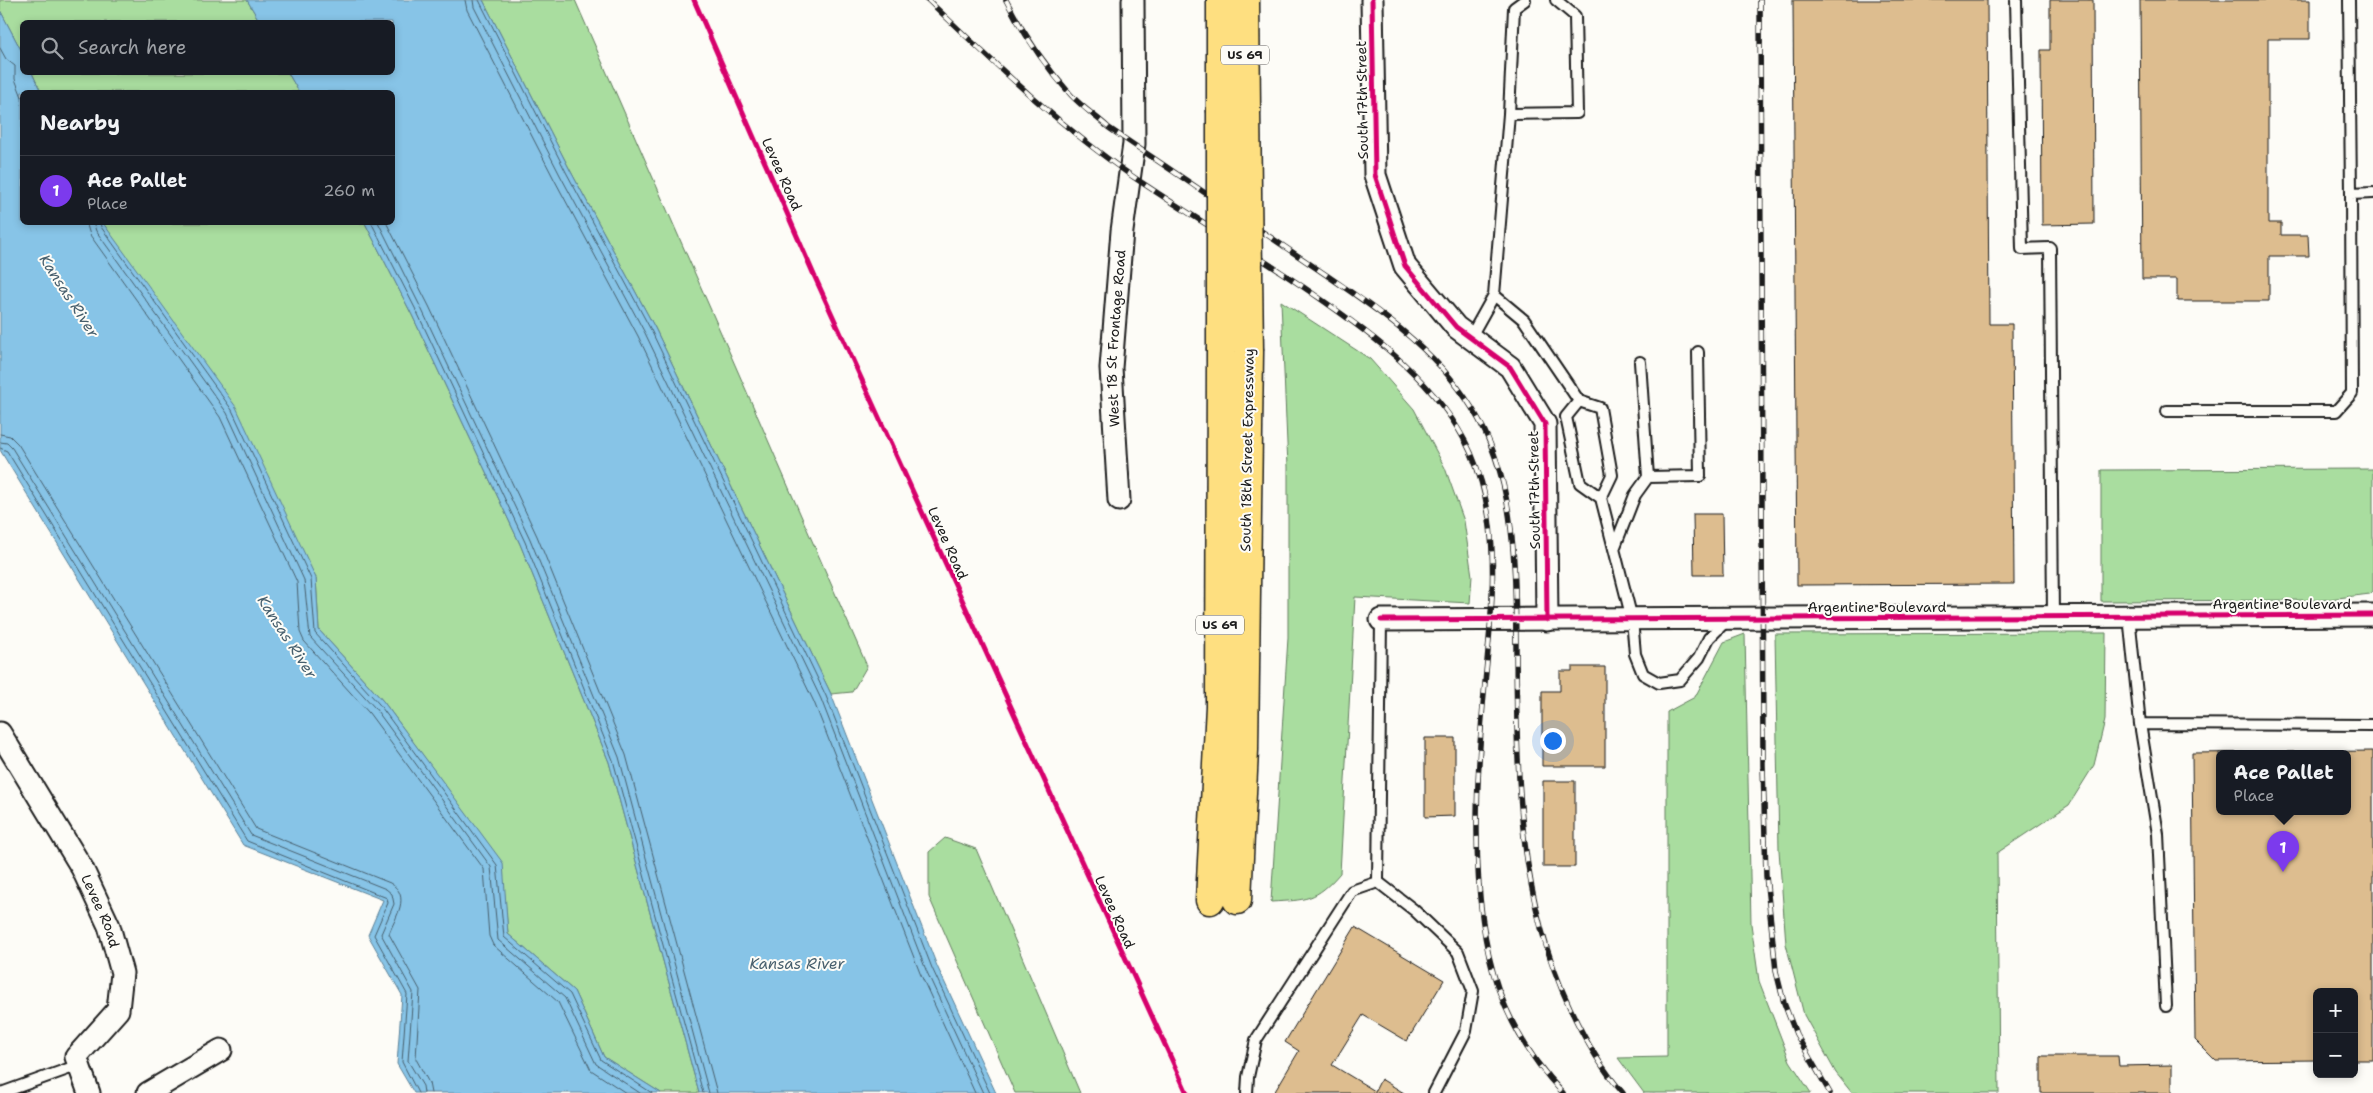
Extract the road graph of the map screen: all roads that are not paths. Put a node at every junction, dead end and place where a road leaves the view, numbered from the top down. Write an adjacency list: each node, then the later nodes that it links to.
1 (1133, 0): 21 (street, West 18 St Frontage Road)
2 (1221, 0): 9 (highway, South 18th Street Expressway / US 69)
3 (1245, 0): 9 (highway, South 18th Street Expressway / US 69)
4 (1372, 0): 14 (street, South 17th Street)
5 (1525, 0): 10 (lane)
6 (1556, 0): 10 (lane)
7 (2016, 0): 25 (lane)
8 (2349, 0): 12 (lane)
9 (1233, 110): 34 (highway, South 18th Street Expressway / US 69, bridge); 35 (highway, South 18th Street Expressway / US 69, bridge)
10 (1509, 114): 13 (lane)
11 (2373, 193): 12 (lane)
12 (2351, 194): 18 (lane)
13 (1494, 295): 14 (lane); 17 (lane)
14 (1470, 338): 29 (street, South 17th Street)
15 (1698, 352): 19 (lane)
16 (1640, 362): 19 (lane)
17 (1579, 401): 20 (lane); 20 (lane)
18 (2167, 410)
19 (1648, 477): 22 (lane)
20 (1601, 498): 22 (lane)
21 (1119, 500)
22 (1614, 549): 26 (lane)
23 (2373, 615): 24 (street, Argentine Boulevard)
24 (2129, 616): 25 (street, Argentine Boulevard); 30 (lane)
25 (2053, 617): 27 (street, Argentine Boulevard)
26 (1632, 619): 27 (street, Argentine Boulevard); 27 (lane); 29 (street, Argentine Boulevard)
27 (1729, 619)
28 (1381, 620): 29 (street, Argentine Boulevard); 33 (lane)
29 (1547, 620)
30 (2140, 724): 31 (lane); 36 (lane)
31 (2373, 726)
32 (0, 733): 38 (street, Levee Road)
33 (1378, 882): 42 (lane); 43 (lane)
34 (1210, 900)
35 (1237, 900)
36 (2166, 1006)
37 (221, 1050): 41 (street)
38 (79, 1065): 39 (lane); 40 (street)
39 (1, 1093)
40 (89, 1093)
41 (148, 1093)
42 (1248, 1093)
43 (1434, 1093)

